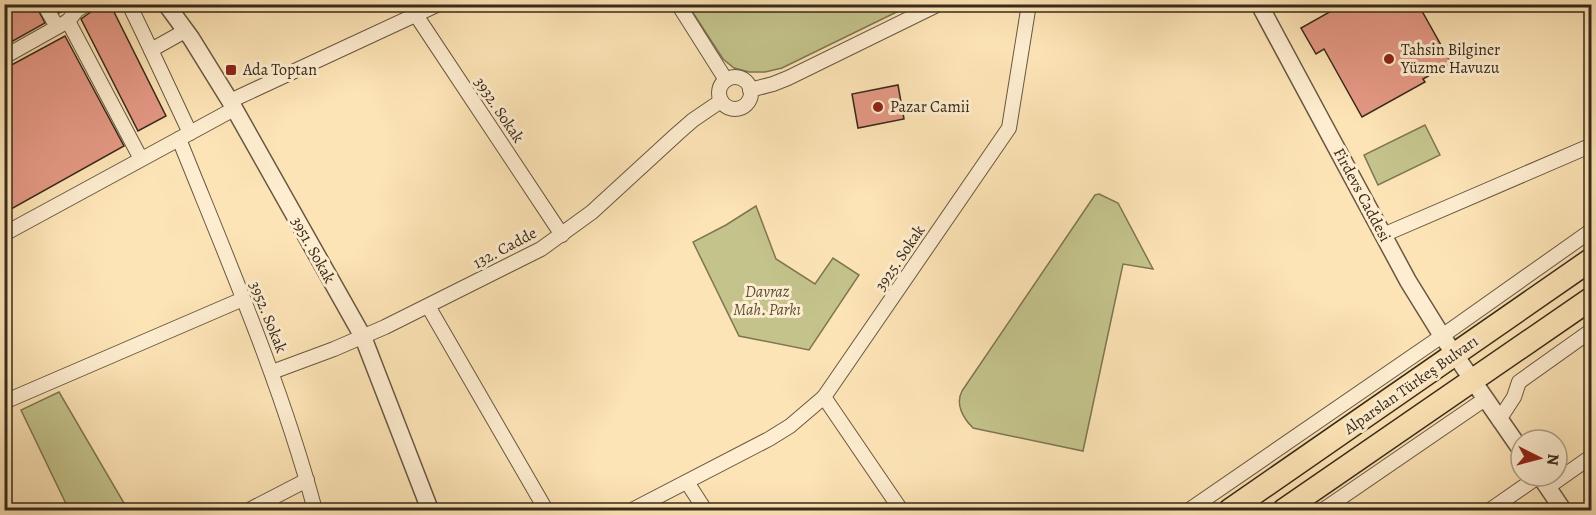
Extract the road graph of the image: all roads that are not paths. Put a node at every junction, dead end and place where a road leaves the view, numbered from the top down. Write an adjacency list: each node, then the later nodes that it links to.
1 (44, 4): 11 (street)
2 (87, 4): 11 (street)
3 (129, 4): 13 (street, 3952. Sokak)
4 (166, 4): 12 (street, 3951. Sokak)
5 (439, 4): 10 (street)
6 (678, 4): 15 (street)
7 (939, 4): 16 (street)
8 (1029, 4): 36 (street, 3925. Sokak)
9 (1259, 4): 25 (street, Firdevs Caddesi)
10 (411, 10): 18 (street); 24 (street, 3932. Sokak)
11 (62, 24): 14 (street); 21 (street)
12 (185, 31): 13 (street); 18 (street, 3951. Sokak)
13 (152, 50): 19 (street, 3952. Sokak)
14 (4, 57)
15 (726, 80): 16 (street); 17 (street)
16 (750, 90): 17 (street)
17 (721, 100): 24 (street, 132. Cadde)
18 (232, 105): 19 (street); 32 (street, 3951. Sokak)
19 (184, 136): 21 (street); 28 (street, 3952. Sokak)
20 (1592, 146): 25 (street)
21 (141, 159): 23 (street)
22 (1592, 230): 31 (street)
23 (4, 234)
24 (562, 235): 29 (street, 132. Cadde)
25 (1383, 235): 31 (street, Firdevs Caddesi)
26 (1592, 260): 33 (highway, Alparslan Türkeş Bulvarı)
27 (1592, 297): 35 (highway, Alparslan Türkeş Bulvarı)
28 (243, 299): 34 (street, 3952. Sokak); 37 (street)
29 (428, 306): 32 (street, 132. Cadde); 49 (street)
30 (1592, 330): 38 (street)
31 (1442, 336): 33 (street, Firdevs Caddesi); 53 (street)
32 (363, 337): 34 (street, 132. Cadde); 48 (street, 3951. Sokak)
33 (1455, 355): 35 (street, Firdevs Caddesi); 54 (highway, Alparslan Türkeş Bulvarı)
34 (272, 372): 42 (street, 3952. Sokak)
35 (1478, 390): 38 (street, Firdevs Caddesi); 55 (highway, Alparslan Türkeş Bulvarı); 56 (street)
36 (824, 397): 43 (street, 3925. Sokak); 52 (street)
37 (4, 402)
38 (1499, 420): 39 (street, Firdevs Caddesi)
39 (1509, 434)
40 (1592, 456): 41 (street)
41 (1569, 467)
42 (307, 480): 46 (street); 47 (street, 3952. Sokak)
43 (687, 482): 50 (street, 3925. Sokak); 51 (street)
44 (1528, 488): 57 (street)
45 (1548, 488): 58 (street)
46 (249, 510)
47 (315, 510)
48 (430, 510)
49 (546, 510)
50 (632, 510)
51 (705, 510)
52 (901, 510)
53 (1189, 510)
54 (1230, 510)
55 (1284, 510)
56 (1323, 510)
57 (1490, 510)
58 (1563, 510)

